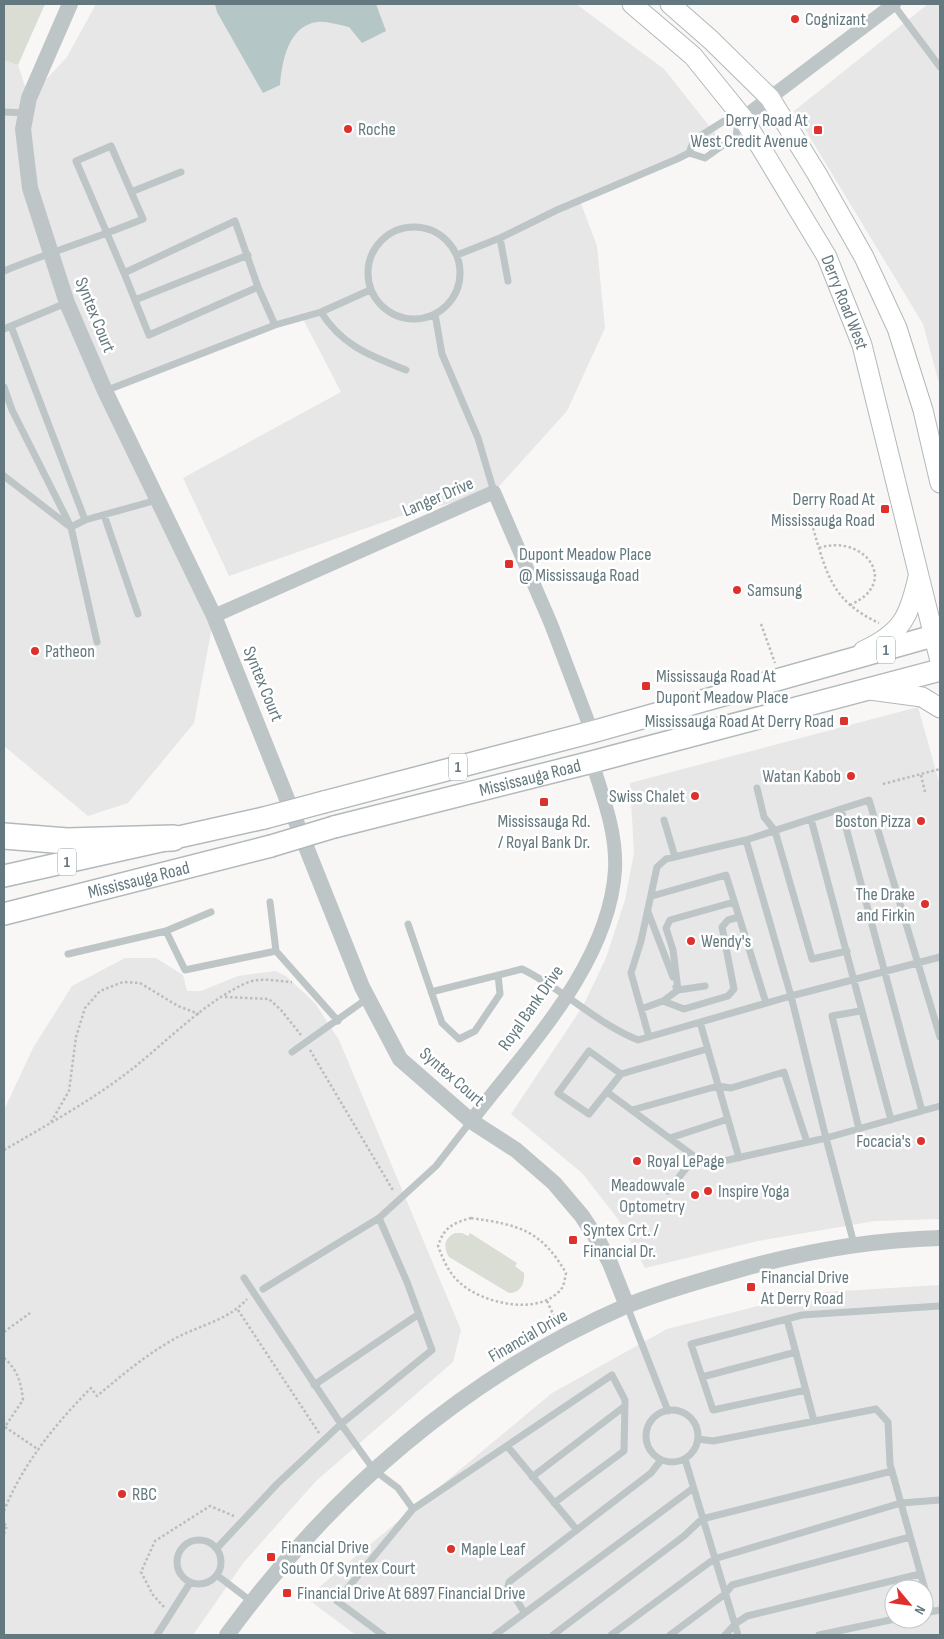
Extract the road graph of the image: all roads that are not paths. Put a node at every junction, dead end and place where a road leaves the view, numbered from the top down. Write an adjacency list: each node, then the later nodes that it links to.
1 (70, 4): 8 (street, Syntex Court)
2 (632, 4): 9 (main road, Derry Road West)
3 (670, 4): 6 (main road, Derry Road West)
4 (894, 4): 5 (lane); 6 (street)
5 (940, 67)
6 (770, 98): 9 (street); 35 (main road, Derry Road West)
7 (4, 112): 8 (lane)
8 (26, 113): 15 (street, Syntex Court)
9 (740, 120): 10 (lane); 10 (lane); 41 (main road, Derry Road West)
10 (689, 153): 14 (lane)
11 (181, 172): 12 (lane)
12 (131, 192): 13 (lane); 13 (lane)
13 (107, 234): 15 (lane); 19 (lane)
14 (500, 238): 17 (lane); 20 (lane)
15 (50, 252): 18 (lane); 24 (street, Syntex Court)
16 (248, 255): 19 (lane); 21 (lane); 23 (lane)
17 (457, 255): 22 (lane); 26 (lane)
18 (4, 271)
19 (124, 273): 23 (lane)
20 (508, 281)
21 (258, 287): 23 (lane); 27 (lane)
22 (370, 290): 25 (lane); 26 (lane)
23 (135, 300)
24 (67, 303): 28 (lane); 31 (street, Syntex Court)
25 (321, 312): 27 (lane); 29 (lane)
26 (435, 314): 36 (lane)
27 (275, 325): 31 (lane)
28 (8, 327): 39 (lane)
29 (406, 370)
30 (4, 387): 32 (lane)
31 (105, 391): 37 (street, Syntex Court)
32 (12, 410): 33 (lane); 40 (lane)
33 (4, 412)
34 (4, 476): 40 (lane)
35 (940, 483)
36 (494, 492): 43 (street, Langer Drive); 51 (street, Langer Drive)
37 (157, 500): 38 (lane); 43 (street, Syntex Court)
38 (104, 515): 39 (lane); 42 (lane)
39 (85, 520): 40 (lane)
40 (71, 527): 45 (lane)
41 (918, 574): 44 (main road, Derry Road West); 47 (main road)
42 (138, 614)
43 (214, 616): 85 (street, Syntex Court)
44 (936, 636): 46 (main road, Derry Road West); 47 (main road, Mississauga Road / 1)
45 (97, 642)
46 (940, 661)
47 (839, 662): 51 (main road, Mississauga Road / 1)
48 (940, 670): 49 (main road, Mississauga Road / 1)
49 (868, 690): 50 (main road); 52 (main road, Mississauga Road / 1)
50 (940, 708)
51 (592, 732): 59 (main road, Mississauga Road / 1, bridge)
52 (592, 762): 68 (main road, Mississauga Road / 1, bridge); 83 (street, Royal Bank Drive)
53 (757, 788): 57 (lane)
54 (841, 809): 55 (lane); 76 (lane); 77 (lane)
55 (811, 819): 57 (lane); 73 (lane)
56 (664, 820): 61 (lane)
57 (774, 831): 60 (lane); 73 (lane)
58 (4, 836): 59 (highway)
59 (173, 838): 62 (main road, Mississauga Road / 1)
60 (746, 840): 61 (lane); 84 (lane)
61 (674, 857): 63 (lane)
62 (4, 876)
63 (652, 896): 65 (lane); 67 (lane)
64 (270, 902): 72 (lane)
65 (734, 902): 69 (lane); 81 (lane)
66 (211, 912): 71 (lane)
67 (648, 912): 81 (lane); 88 (lane)
68 (4, 914)
69 (739, 917): 86 (lane); 87 (lane)
70 (408, 924): 82 (lane)
71 (166, 930): 72 (lane); 74 (lane)
72 (276, 950): 90 (lane)
73 (847, 951): 79 (lane)
74 (68, 954)
75 (940, 957): 76 (lane)
76 (918, 963): 77 (lane); 93 (lane)
77 (886, 971): 79 (lane); 101 (lane)
78 (498, 975): 82 (lane); 82 (lane); 83 (lane)
79 (854, 980): 84 (lane); 89 (lane)
80 (705, 986): 81 (lane)
81 (678, 990): 86 (lane)
82 (431, 992)
83 (567, 996): 92 (lane); 104 (street, Royal Bank Drive)
84 (791, 996): 87 (lane); 107 (lane)
85 (369, 998): 90 (lane); 104 (street, Syntex Court)
86 (663, 1001): 88 (lane)
87 (766, 1003): 91 (lane)
88 (641, 1009): 92 (lane)
89 (860, 1010): 103 (lane); 105 (lane)
90 (338, 1021): 95 (lane)
91 (700, 1022): 92 (lane); 94 (lane)
92 (649, 1037)
93 (940, 1037)
94 (707, 1049): 96 (lane); 97 (lane)
95 (292, 1052)
96 (621, 1074): 98 (lane); 98 (lane)
97 (718, 1086): 100 (lane); 102 (lane); 108 (lane)
98 (607, 1092): 100 (lane)
99 (940, 1106): 101 (lane)
100 (632, 1110): 106 (lane)
101 (922, 1111): 103 (lane)
102 (728, 1119): 106 (lane); 110 (lane)
103 (891, 1120): 105 (lane)
104 (471, 1121): 112 (lane); 117 (street, Syntex Court)
105 (859, 1129): 107 (lane)
106 (670, 1138): 109 (lane)
107 (826, 1138): 108 (lane); 114 (lane)
108 (807, 1142): 110 (lane)
109 (694, 1157): 110 (lane); 111 (lane)
110 (739, 1158)
111 (668, 1191)
112 (379, 1218): 116 (lane); 119 (lane)
113 (940, 1238): 114 (street, Financial Drive)
114 (854, 1244): 117 (street, Financial Drive)
115 (244, 1278): 123 (lane)
116 (263, 1289)
117 (627, 1306): 126 (lane); 133 (street, Financial Drive)
118 (940, 1306): 120 (lane)
119 (419, 1314): 123 (lane); 128 (lane)
120 (787, 1319): 121 (lane); 122 (lane)
121 (796, 1352): 122 (lane); 124 (lane)
122 (702, 1377): 124 (lane)
123 (314, 1385): 128 (lane)
124 (806, 1390): 127 (lane)
125 (625, 1406): 130 (lane); 135 (lane); 138 (lane)
126 (668, 1410): 129 (lane); 132 (lane)
127 (814, 1421): 129 (lane); 134 (lane)
128 (341, 1424): 133 (lane); 144 (lane)
129 (698, 1439): 131 (lane)
130 (508, 1447): 135 (lane); 140 (lane)
131 (685, 1459): 132 (lane); 136 (lane)
132 (661, 1460): 142 (lane)
133 (374, 1470): 140 (lane); 151 (street, Financial Drive)
134 (892, 1471): 139 (lane); 141 (lane)
135 (532, 1476): 138 (lane)
136 (692, 1489): 141 (lane); 152 (lane)
137 (940, 1500): 139 (lane)
138 (554, 1503): 142 (lane)
139 (900, 1503): 143 (lane); 145 (lane)
140 (413, 1509): 157 (lane)
141 (702, 1519): 145 (lane); 159 (lane)
142 (577, 1530): 152 (lane)
143 (910, 1538): 146 (lane); 150 (lane)
144 (217, 1548): 147 (lane); 149 (lane)
145 (714, 1559): 150 (lane); 160 (lane)
146 (920, 1574): 148 (lane); 154 (lane)
147 (218, 1576): 149 (lane); 151 (lane)
148 (921, 1579)
149 (190, 1583): 155 (lane)
150 (725, 1594): 154 (lane); 161 (lane)
151 (252, 1602): 156 (street, Financial Drive)
152 (524, 1612): 158 (lane)
153 (884, 1621): 164 (lane)
154 (735, 1624): 162 (lane); 163 (lane)
155 (157, 1635)
156 (228, 1635)
157 (383, 1635)
158 (495, 1635)
159 (553, 1635)
160 (611, 1635)
161 (670, 1635)
162 (725, 1635)
163 (738, 1635)
164 (819, 1635)

